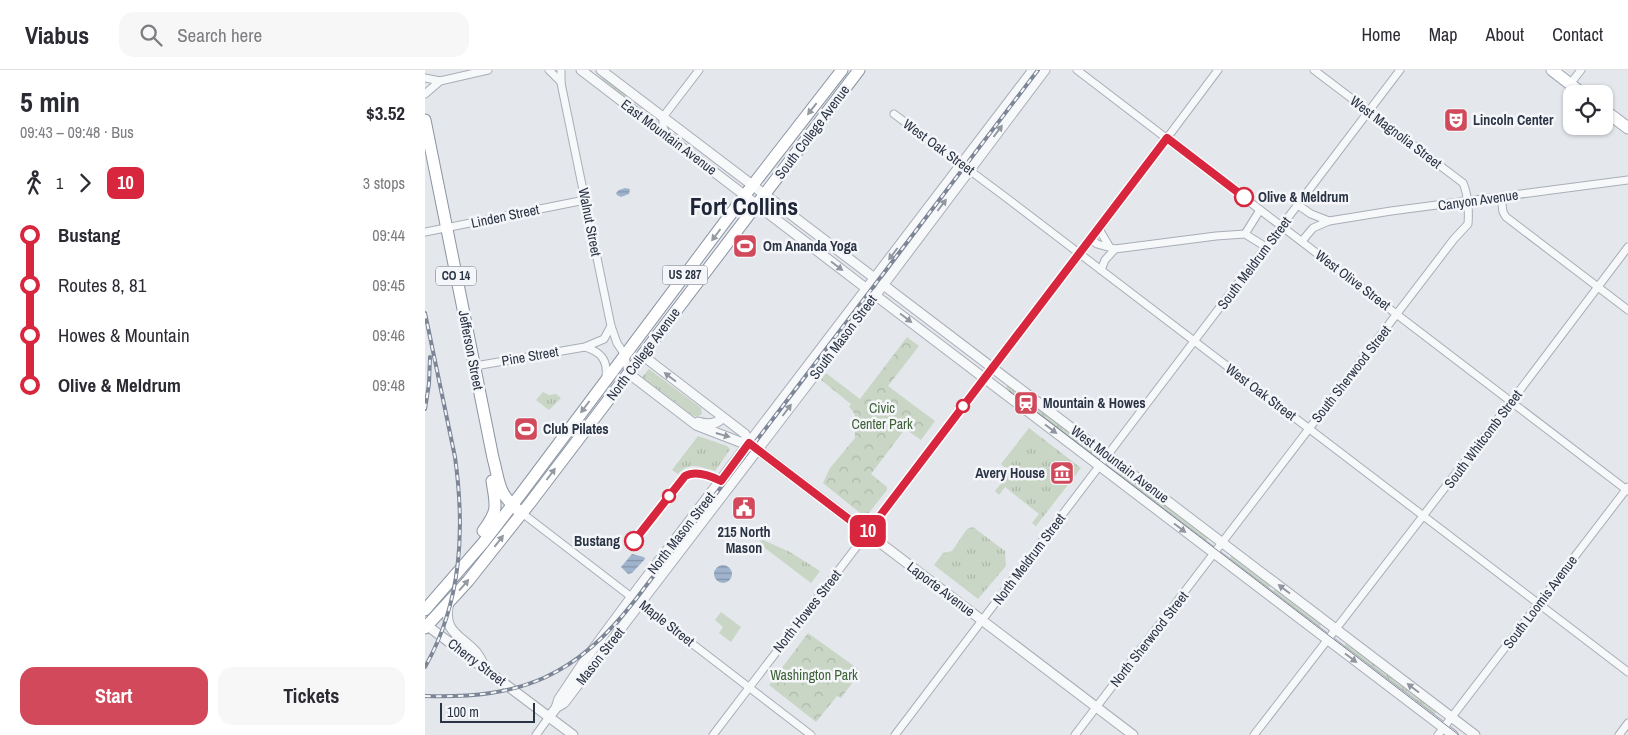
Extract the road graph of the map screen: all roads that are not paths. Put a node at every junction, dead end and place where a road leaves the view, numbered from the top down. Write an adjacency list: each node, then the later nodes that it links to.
1 (488, 70): 18 (street)
2 (549, 70): 19 (street)
3 (561, 70): 19 (street, Walnut Street)
4 (581, 70): 23 (street, East Mountain Avenue)
5 (601, 70): 22 (street, East Mountain Avenue)
6 (699, 70): 26 (street)
7 (842, 70): 34 (main road, South College Avenue / US 287, one-way to 34)
8 (859, 70): 35 (main road, South College Avenue / US 287)
9 (1033, 70): 32 (street, South Mason Street)
10 (1045, 70): 32 (street, South Mason Street, one-way to 10)
11 (1077, 70): 31 (street, West Olive Street)
12 (1218, 70): 31 (street, North Howes Street)
13 (1314, 70): 24 (street, West Magnolia Street)
14 (1400, 70): 24 (street, South Meldrum Street)
15 (1551, 70): 20 (main road)
16 (1581, 70): 20 (street)
17 (425, 78): 18 (street)
18 (440, 81): 21 (street)
19 (561, 82): 38 (street, Walnut Street)
20 (1570, 84)
21 (425, 94)
22 (639, 98): 23 (street); 26 (street, East Mountain Avenue)
23 (622, 102): 30 (street, East Mountain Avenue)
24 (1369, 112): 39 (street, West Magnolia Street); 41 (street, South Meldrum Street)
25 (894, 114): 32 (street, West Oak Street)
26 (663, 117): 30 (street); 34 (street, East Mountain Avenue)
27 (1613, 117): 29 (main road)
28 (425, 120): 45 (main road, Jefferson Street / CO 14)
29 (1628, 128)
30 (666, 136): 36 (street, East Mountain Avenue)
31 (1167, 138): 42 (street, West Olive Street); 46 (street, North Howes Street)
32 (965, 167): 54 (street, West Oak Street); 56 (street, South Mason Street, one-way to 56); 57 (street, South Mason Street, one-way to 32)
33 (1628, 180): 37 (street, Canyon Avenue)
34 (753, 185): 35 (street, East Mountain Avenue); 36 (main road, North College Avenue / US 287)
35 (764, 194): 40 (main road, North College Avenue / US 287); 56 (street, West Mountain Avenue)
36 (745, 196): 40 (street, East Mountain Avenue); 66 (main road, North College Avenue / US 287, one-way to 66)
37 (1501, 197): 39 (street, Canyon Avenue); 58 (street)
38 (585, 200): 45 (street, Linden Street); 63 (street, Walnut Street)
39 (1467, 202): 43 (street, Canyon Avenue); 62 (street, South Sherwood Street)
40 (757, 204): 59 (street, West Mountain Avenue, one-way to 59); 67 (main road, North College Avenue / US 287)
41 (1298, 205): 43 (street); 44 (street, South Meldrum Street)
42 (1260, 210): 44 (street, West Olive Street); 48 (street)
43 (1329, 221): 50 (street, Canyon Avenue)
44 (1282, 226): 50 (street, West Olive Street); 51 (street, South Meldrum Street)
45 (448, 228): 47 (street, Linden Street); 68 (main road, Jefferson Street / CO 14)
46 (1099, 229): 49 (street, North Howes Street); 53 (street)
47 (425, 232)
48 (1245, 234): 51 (street); 53 (street)
49 (1091, 240): 53 (street); 54 (street, North Howes Street)
50 (1302, 241): 62 (street, West Olive Street)
51 (1265, 247): 64 (street, South Meldrum Street)
52 (1628, 247): 58 (street, South Whitcomb Street)
53 (1112, 248): 55 (street)
54 (1079, 254): 55 (street, West Oak Street); 69 (street, North Howes Street)
55 (1101, 270): 64 (street, West Oak Street)
56 (875, 278): 57 (street, West Mountain Avenue); 59 (street, North Mason Street)
57 (883, 284): 60 (street, South Mason Street); 69 (street, West Mountain Avenue)
58 (1598, 287): 61 (street); 73 (street, South Whitcomb Street)
59 (867, 289): 60 (street, West Mountain Avenue); 77 (street, North Mason Street)
60 (875, 295): 71 (street, West Mountain Avenue, one-way to 71); 77 (street, South Mason Street, one-way to 60)
61 (1628, 310)
62 (1397, 314): 73 (street, West Olive Street); 76 (street, South Sherwood Street)
63 (611, 326): 65 (street, Pine Street); 66 (street, Walnut Street)
64 (1194, 341): 76 (street, West Oak Street); 78 (street, South Meldrum Street)
65 (585, 347): 68 (street, Pine Street); 72 (street)
66 (625, 355): 67 (street); 70 (street); 72 (main road, North College Avenue / US 287)
67 (642, 355): 70 (main road, North College Avenue / US 287); 75 (street, Laporte Avenue, one-way to 67)
68 (475, 366): 79 (main road, Jefferson Street / CO 14)
69 (992, 368): 71 (street, North Howes Street); 78 (street, West Mountain Avenue)
70 (628, 373): 74 (street, Laporte Avenue); 82 (main road, North College Avenue / US 287, one-way to 70)
71 (985, 378): 80 (street, West Mountain Avenue, one-way to 80); 84 (street, North Howes Street)
72 (606, 379): 82 (main road, North College Avenue / US 287, one-way to 82)
73 (1511, 402): 81 (street, West Olive Street); 83 (street, South Whitcomb Street)
74 (670, 406): 75 (street); 77 (street, Laporte Avenue, one-way to 77)
75 (723, 418): 77 (street, Laporte Avenue)
76 (1309, 428): 83 (street, West Oak Street); 85 (street, South Sherwood Street)
77 (753, 446): 84 (street, Laporte Avenue); 88 (street, North Mason Street); 90 (street, South Mason Street)
78 (1107, 455): 80 (street, North Meldrum Street); 85 (street, West Mountain Avenue)
79 (493, 458): 82 (main road, Jefferson Street / CO 14); 87 (main road, CO 14)
80 (1099, 466): 86 (street, West Mountain Avenue, one-way to 86); 93 (street, North Meldrum Street)
81 (1627, 489): 91 (street, South Loomis Avenue)
82 (517, 509): 87 (main road, North College Avenue / US 287); 88 (street, Maple Street); 89 (main road, North College Avenue / US 287, one-way to 82)
83 (1423, 516): 91 (street, West Oak Street); 95 (street, South Whitcomb Street)
84 (867, 533): 93 (street, Laporte Avenue); 99 (street, North Howes Street)
85 (1223, 542): 86 (street, North Sherwood Street); 95 (street, West Mountain Avenue, one-way to 85)
86 (1214, 554): 96 (street, West Mountain Avenue); 100 (street, North Sherwood Street)
87 (470, 558): 92 (main road, North College Avenue / US 287)
88 (633, 597): 90 (street, Maple Street); 101 (street, Mason Street)
89 (449, 602): 94 (main road, North College Avenue / US 287); 97 (street)
90 (641, 603): 99 (street, Maple Street); 101 (street, Mason Street)
91 (1539, 604): 98 (street, West Oak Street); 103 (street, South Loomis Avenue)
92 (425, 610)
93 (982, 620): 100 (street, Laporte Avenue); 110 (street, North Meldrum Street)
94 (426, 626): 97 (street, Cherry Street)
95 (1336, 629): 96 (street, South Whitcomb Street); 103 (street, West Mountain Avenue, one-way to 95)
96 (1328, 640): 105 (street, West Mountain Avenue, one-way to 105); 113 (street, South Whitcomb Street)
97 (487, 670): 102 (street, Cherry Street)
98 (1628, 672)
99 (749, 687): 108 (street, North Howes Street); 109 (street, Maple Street)
100 (1096, 707): 111 (street, North Sherwood Street); 112 (street, Laporte Avenue)
101 (556, 708): 102 (street, Mason Street)
102 (549, 717): 106 (street); 107 (street, Cherry Street)
103 (1452, 717): 105 (street, South Loomis Avenue); 115 (street, West Mountain Avenue)
104 (1628, 723): 116 (street)
105 (1441, 732): 114 (street, West Mountain Avenue)
106 (536, 735)
107 (573, 735)
108 (713, 735)
109 (811, 735)
110 (895, 735)
111 (1075, 735)
112 (1133, 735)
113 (1254, 735)
114 (1453, 735)
115 (1475, 735)
116 (1619, 735)

